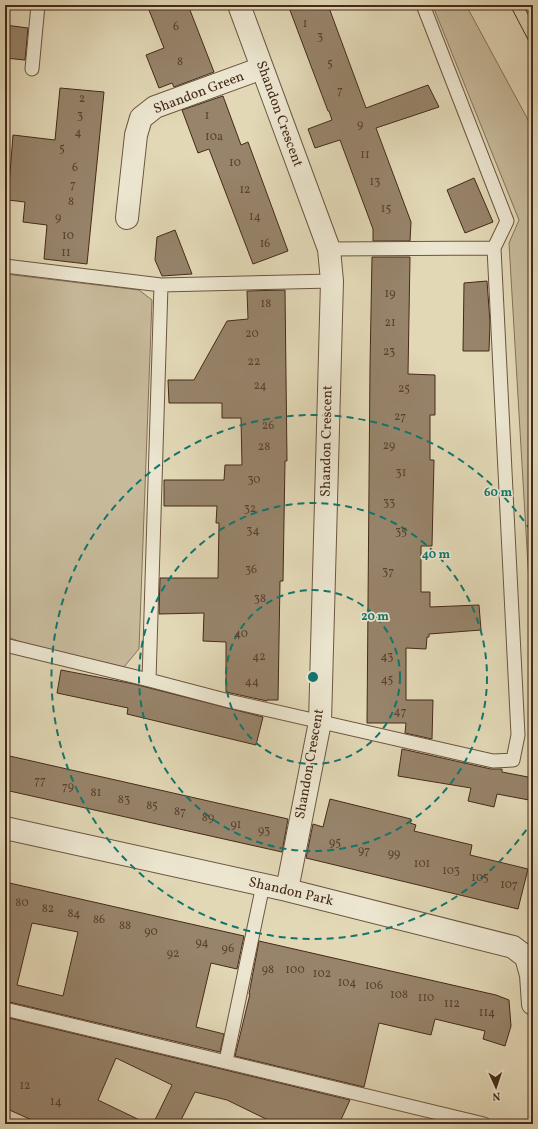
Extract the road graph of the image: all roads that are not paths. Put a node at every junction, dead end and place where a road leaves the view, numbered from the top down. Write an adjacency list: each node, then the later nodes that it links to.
1 (38, 5): 4 (lane)
2 (239, 5): 5 (street, Shandon Crescent)
3 (423, 5): 7 (lane)
4 (32, 68)
5 (262, 68): 6 (street, Shandon Green); 8 (street, Shandon Crescent)
6 (127, 218)
7 (494, 248): 8 (lane); 14 (lane)
8 (329, 249): 10 (street, Shandon Crescent)
9 (5, 266): 11 (lane)
10 (332, 281): 11 (lane); 14 (street, Shandon Crescent)
11 (161, 285): 13 (lane)
12 (5, 645): 13 (lane)
13 (149, 680): 14 (lane)
14 (320, 722): 17 (street, Shandon Crescent)
15 (5, 828): 16 (street, Shandon Park)
16 (263, 885): 17 (street, Shandon Park); 20 (lane)
17 (287, 890): 18 (street, Shandon Park)
18 (533, 1004)
19 (5, 1009): 20 (lane)
20 (226, 1062): 21 (lane)
21 (484, 1124)

